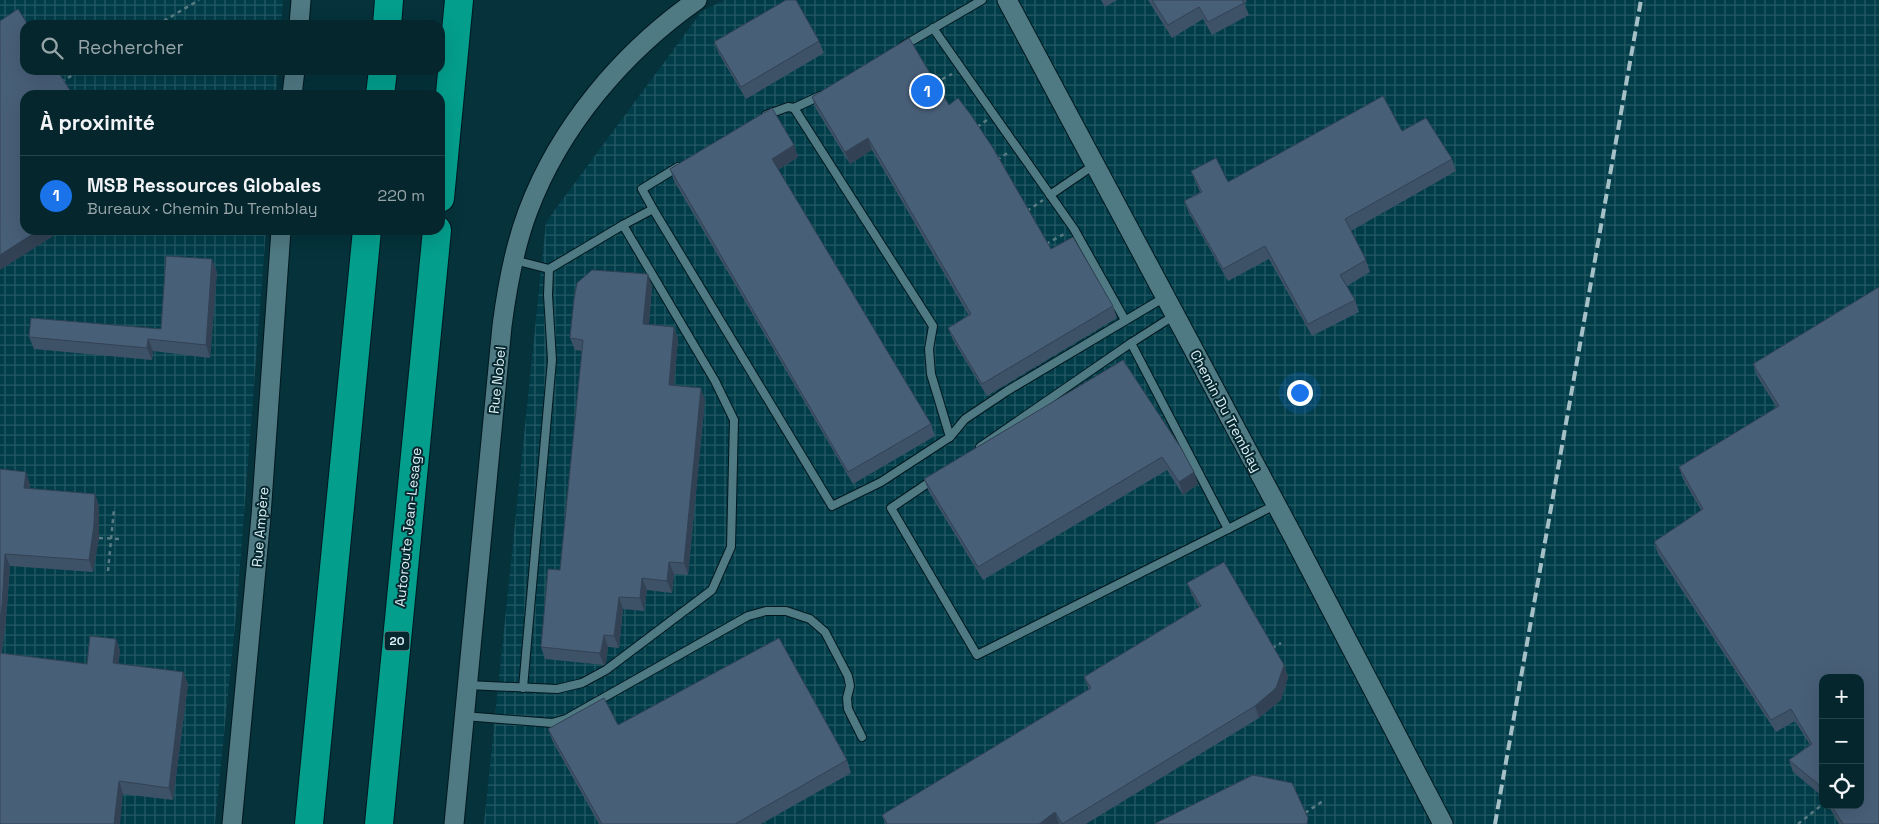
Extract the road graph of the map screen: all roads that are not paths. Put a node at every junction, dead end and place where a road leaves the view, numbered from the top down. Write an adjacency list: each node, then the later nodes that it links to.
1 (301, 0): 9 (street)
2 (382, 0): 10 (highway)
3 (389, 0): 11 (highway)
4 (458, 0): 18 (highway)
5 (471, 0): 18 (highway)
6 (697, 0): 29 (street, Rue Nobel)
7 (982, 0): 12 (lane)
8 (1007, 0): 22 (street, Chemin Du Tremblay)
9 (299, 20)
10 (382, 20)
11 (387, 20)
12 (933, 28): 13 (lane); 23 (lane)
13 (900, 48)
14 (294, 75): 15 (street)
15 (293, 90)
16 (824, 93): 17 (lane)
17 (794, 108): 19 (lane); 35 (lane)
18 (448, 116): 20 (highway)
19 (756, 121)
20 (445, 147)
21 (683, 164): 24 (lane)
22 (1095, 164): 23 (lane); 31 (street, Chemin Du Tremblay)
23 (1050, 195): 33 (lane)
24 (653, 209): 25 (lane); 35 (lane)
25 (623, 225): 30 (lane); 41 (lane)
26 (281, 235): 44 (street, Rue Ampère)
27 (367, 235): 45 (highway)
28 (437, 235): 46 (highway, Autoroute Jean-Lesage / 20)
29 (513, 260): 30 (lane); 40 (street, Rue Nobel)
30 (549, 269): 41 (lane)
31 (1166, 297): 32 (street, Chemin Du Tremblay); 33 (lane)
32 (1175, 315): 34 (lane); 38 (street, Chemin Du Tremblay)
33 (1126, 320): 35 (lane)
34 (1131, 343): 36 (lane); 39 (lane)
35 (950, 437)
36 (971, 453)
37 (939, 475): 39 (lane)
38 (1276, 504): 39 (lane); 48 (street, Chemin Du Tremblay)
39 (1228, 529)
40 (467, 685): 41 (lane); 42 (street, Rue Nobel)
41 (522, 688)
42 (464, 716): 43 (lane); 47 (street, Rue Nobel)
43 (862, 737)
44 (232, 824)
45 (309, 824)
46 (379, 824)
47 (454, 824)
48 (1443, 824)

